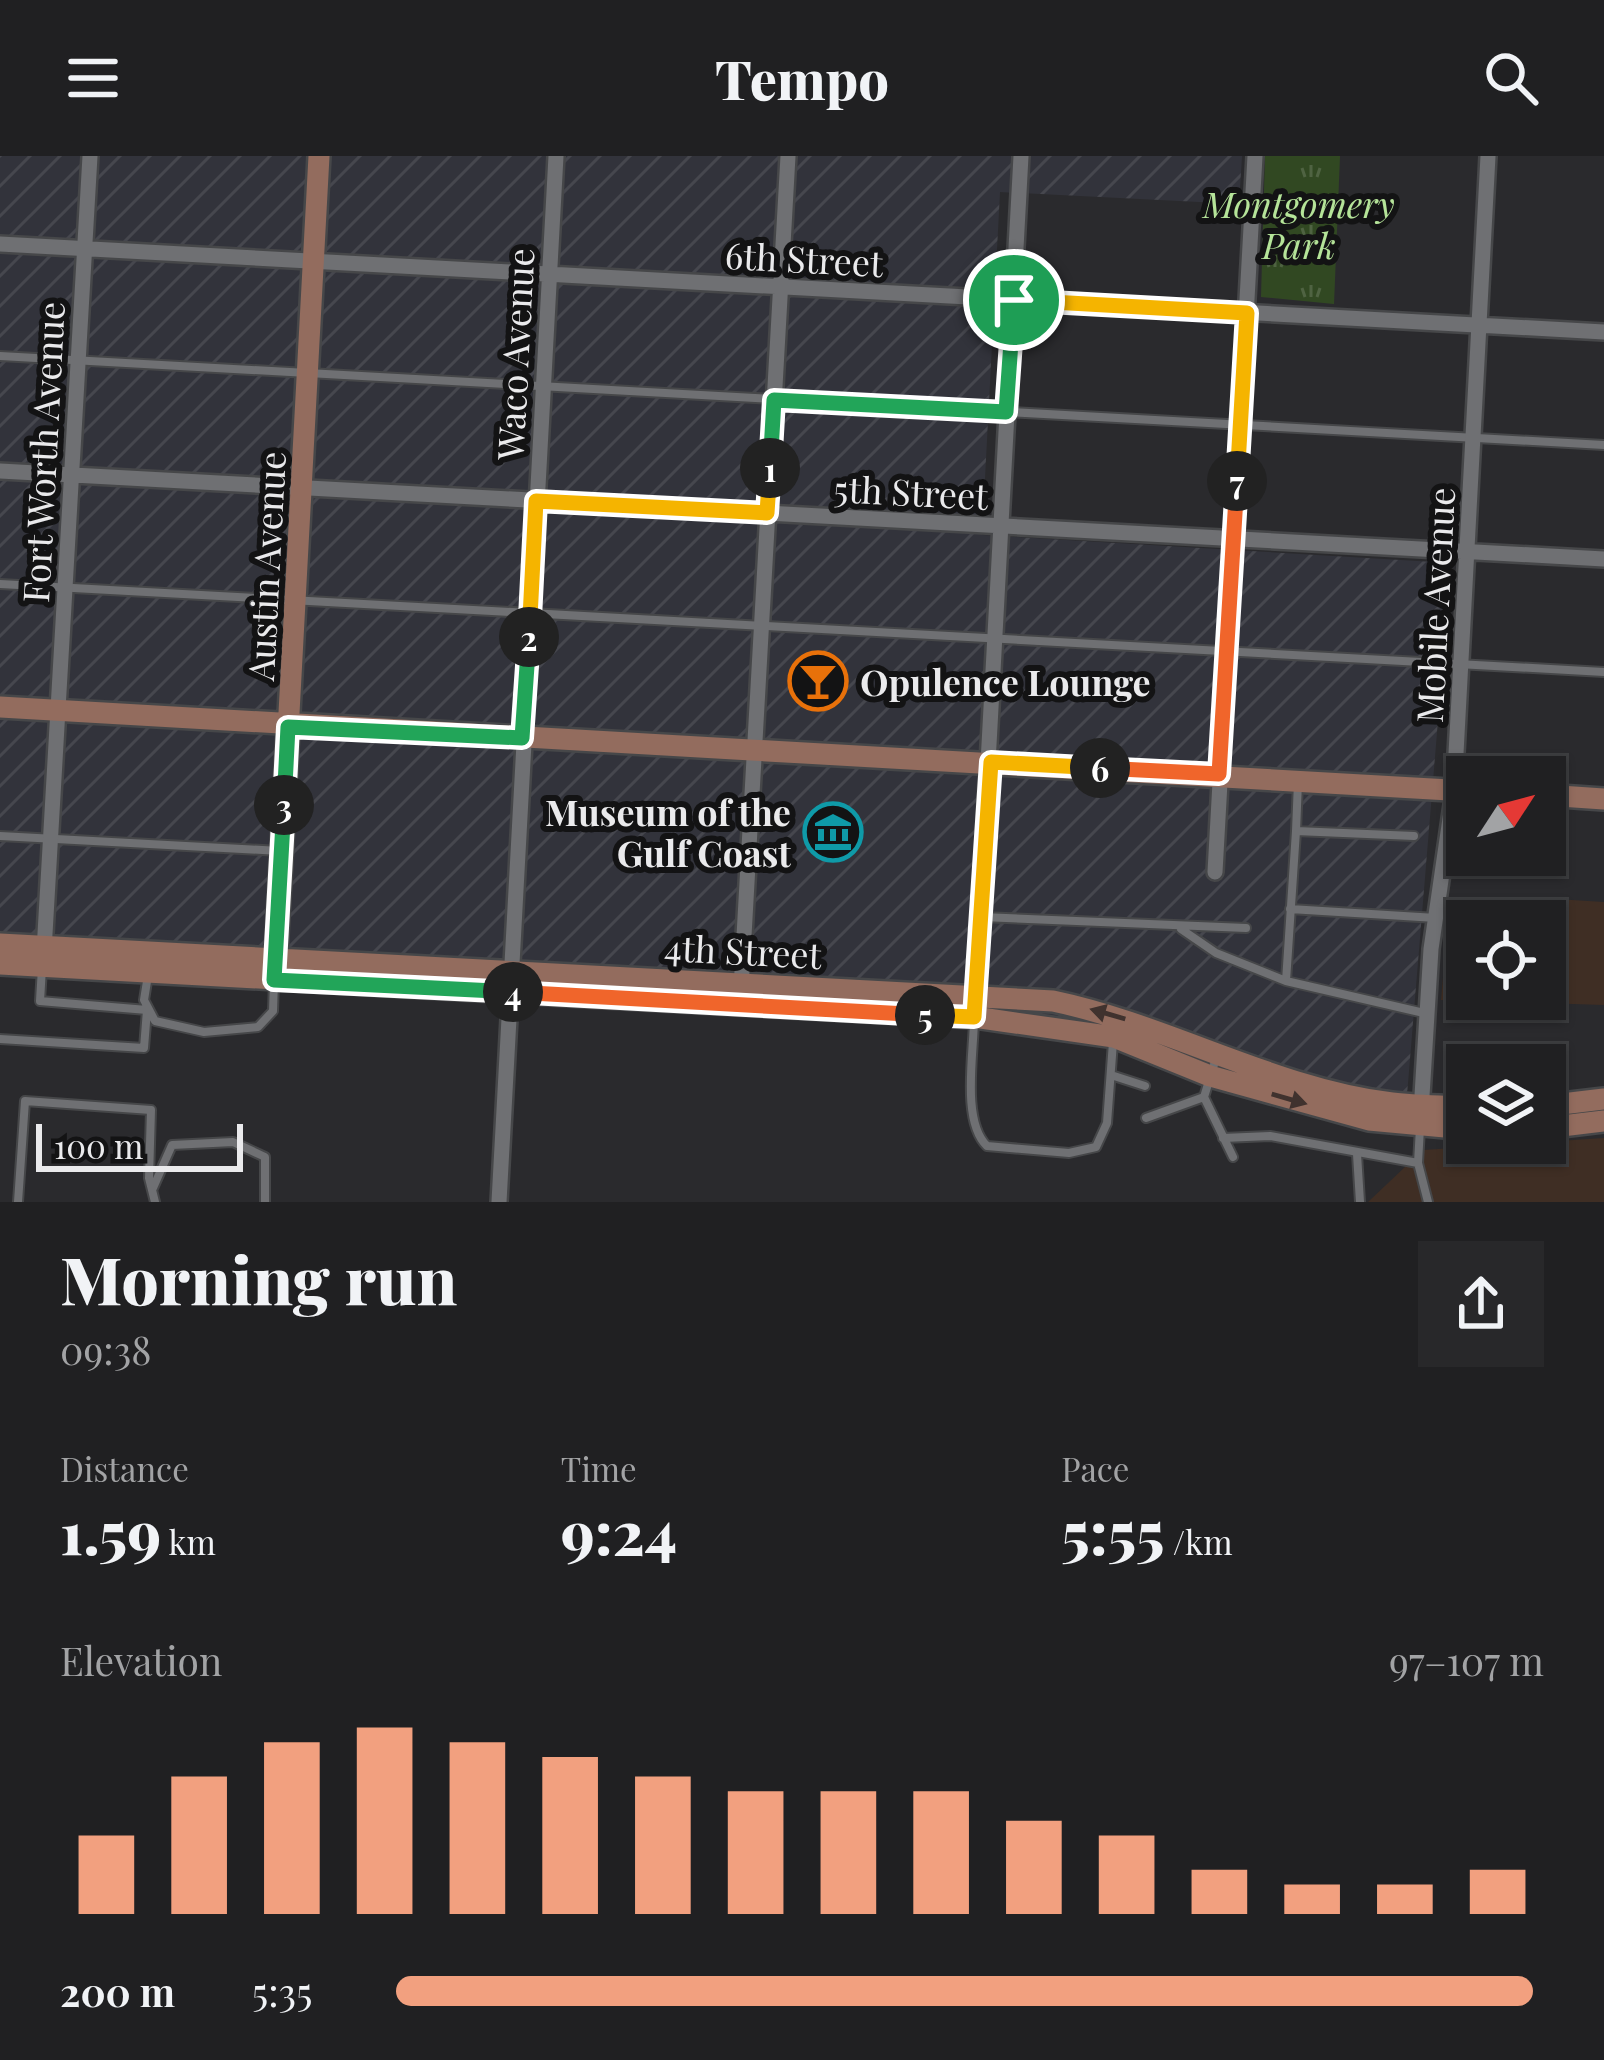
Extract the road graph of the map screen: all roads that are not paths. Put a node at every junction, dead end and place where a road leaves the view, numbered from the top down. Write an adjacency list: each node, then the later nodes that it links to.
1 (90, 156): 9 (street, Fort Worth Avenue)
2 (319, 156): 10 (street, Austin Avenue)
3 (556, 156): 11 (street, Waco Avenue)
4 (788, 156): 12 (street)
5 (1021, 156): 13 (street)
6 (1255, 156): 14 (street)
7 (1488, 156): 15 (street, Mobile Avenue)
8 (0, 244): 9 (street, 6th Street)
9 (84, 249): 10 (street, 6th Street); 18 (street, Fort Worth Avenue)
10 (314, 261): 11 (street, 6th Street); 19 (street, Austin Avenue)
11 (548, 274): 12 (street, 6th Street); 20 (street, Waco Avenue)
12 (780, 287): 13 (street, 6th Street); 21 (street)
13 (1014, 300): 14 (street, 6th Street); 22 (street)
14 (1247, 313): 15 (street, 6th Street); 23 (street)
15 (1479, 325): 16 (street, 6th Street); 24 (street, Mobile Avenue)
16 (1604, 332)
17 (0, 356): 18 (lane)
18 (77, 360): 19 (lane); 27 (street, Fort Worth Avenue)
19 (308, 374): 20 (lane); 28 (street, Austin Avenue)
20 (542, 387): 21 (lane); 29 (street, Waco Avenue)
21 (774, 400): 22 (lane); 30 (street)
22 (1006, 412): 23 (lane); 31 (street)
23 (1240, 425): 24 (lane); 32 (street)
24 (1472, 438): 25 (lane); 33 (street, Mobile Avenue)
25 (1604, 445)
26 (0, 471): 27 (street, 5th Street)
27 (70, 475): 28 (street, 5th Street); 36 (street, Fort Worth Avenue)
28 (303, 488): 29 (street, 5th Street); 37 (street, Austin Avenue)
29 (536, 501): 30 (street, 5th Street); 38 (street, Waco Avenue)
30 (767, 513): 31 (street, 5th Street); 39 (street)
31 (1000, 526): 32 (street, 5th Street); 40 (street)
32 (1233, 538): 33 (street, 5th Street); 41 (street)
33 (1466, 551): 34 (street, 5th Street); 42 (street, Mobile Avenue)
34 (1604, 559)
35 (0, 584): 36 (lane)
36 (65, 587): 37 (lane); 45 (street, Fort Worth Avenue)
37 (297, 599): 38 (lane); 46 (street, Austin Avenue)
38 (531, 612): 39 (lane); 47 (street, Waco Avenue)
39 (761, 626): 40 (lane); 48 (street)
40 (994, 639): 41 (lane); 50 (street)
41 (1227, 650): 42 (lane); 51 (street)
42 (1460, 663): 43 (lane); 49 (street, Mobile Avenue)
43 (1604, 672)
44 (0, 707): 45 (street)
45 (56, 709): 46 (street); 59 (street, Fort Worth Avenue)
46 (288, 727): 47 (street); 60 (street, Austin Avenue)
47 (522, 738): 48 (street); 74 (street, Waco Avenue)
48 (754, 750): 50 (street); 75 (street)
49 (1461, 756)
50 (991, 762): 51 (street); 64 (street)
51 (1219, 774): 52 (street); 62 (street)
52 (1298, 781): 53 (street); 56 (lane)
53 (1446, 790)
54 (1566, 796): 55 (street)
55 (1604, 799)
56 (1296, 831): 58 (lane); 63 (lane)
57 (0, 836): 59 (lane)
58 (1414, 836)
59 (51, 838): 60 (lane); 69 (street, Fort Worth Avenue)
60 (282, 851): 71 (street, Austin Avenue)
61 (1446, 867): 65 (street, Mobile Avenue)
62 (1215, 872)
63 (1290, 909): 65 (lane); 73 (lane)
64 (981, 916): 66 (lane); 76 (street)
65 (1436, 918): 78 (street, Mobile Avenue)
66 (1180, 928): 67 (lane); 73 (lane)
67 (1246, 928)
68 (0, 944): 69 (street, 4th Street)
69 (43, 957): 70 (street, 4th Street); 71 (street, 4th Street); 72 (street, 4th Street); 77 (lane)
70 (0, 964)
71 (275, 970): 72 (street, 4th Street); 74 (street, 4th Street); 77 (lane)
72 (148, 972): 77 (lane)
73 (1286, 981): 78 (lane)
74 (508, 982): 75 (street, 4th Street); 101 (street, Waco Avenue)
75 (741, 993): 76 (street, 4th Street)
76 (975, 1006): 79 (street, 4th Street); 81 (street, 4th Street, one-way to 76); 82 (lane)
77 (147, 1010): 80 (lane)
78 (1427, 1013): 88 (street, Mobile Avenue)
79 (1114, 1037): 82 (lane); 84 (street, 4th Street)
80 (0, 1039)
81 (1218, 1053): 84 (lane); 88 (street, 4th Street)
82 (1111, 1075): 83 (lane)
83 (1145, 1087)
84 (1207, 1087): 88 (street, 4th Street, one-way to 88); 89 (lane); 93 (lane)
85 (1604, 1099): 86 (street)
86 (1566, 1104)
87 (1446, 1111): 88 (street, 4th Street)
88 (1421, 1116): 91 (street, 4th Street); 96 (lane)
89 (1146, 1118)
90 (1604, 1121): 92 (street)
91 (1446, 1123)
92 (1566, 1126)
93 (1223, 1138): 94 (lane); 95 (lane)
94 (1357, 1154): 96 (lane); 102 (lane)
95 (1233, 1157)
96 (1418, 1163): 103 (lane)
97 (154, 1188): 98 (lane); 99 (lane); 100 (lane)
98 (18, 1202)
99 (154, 1202)
100 (265, 1202)
101 (499, 1202)
102 (1360, 1202)
103 (1428, 1202)

